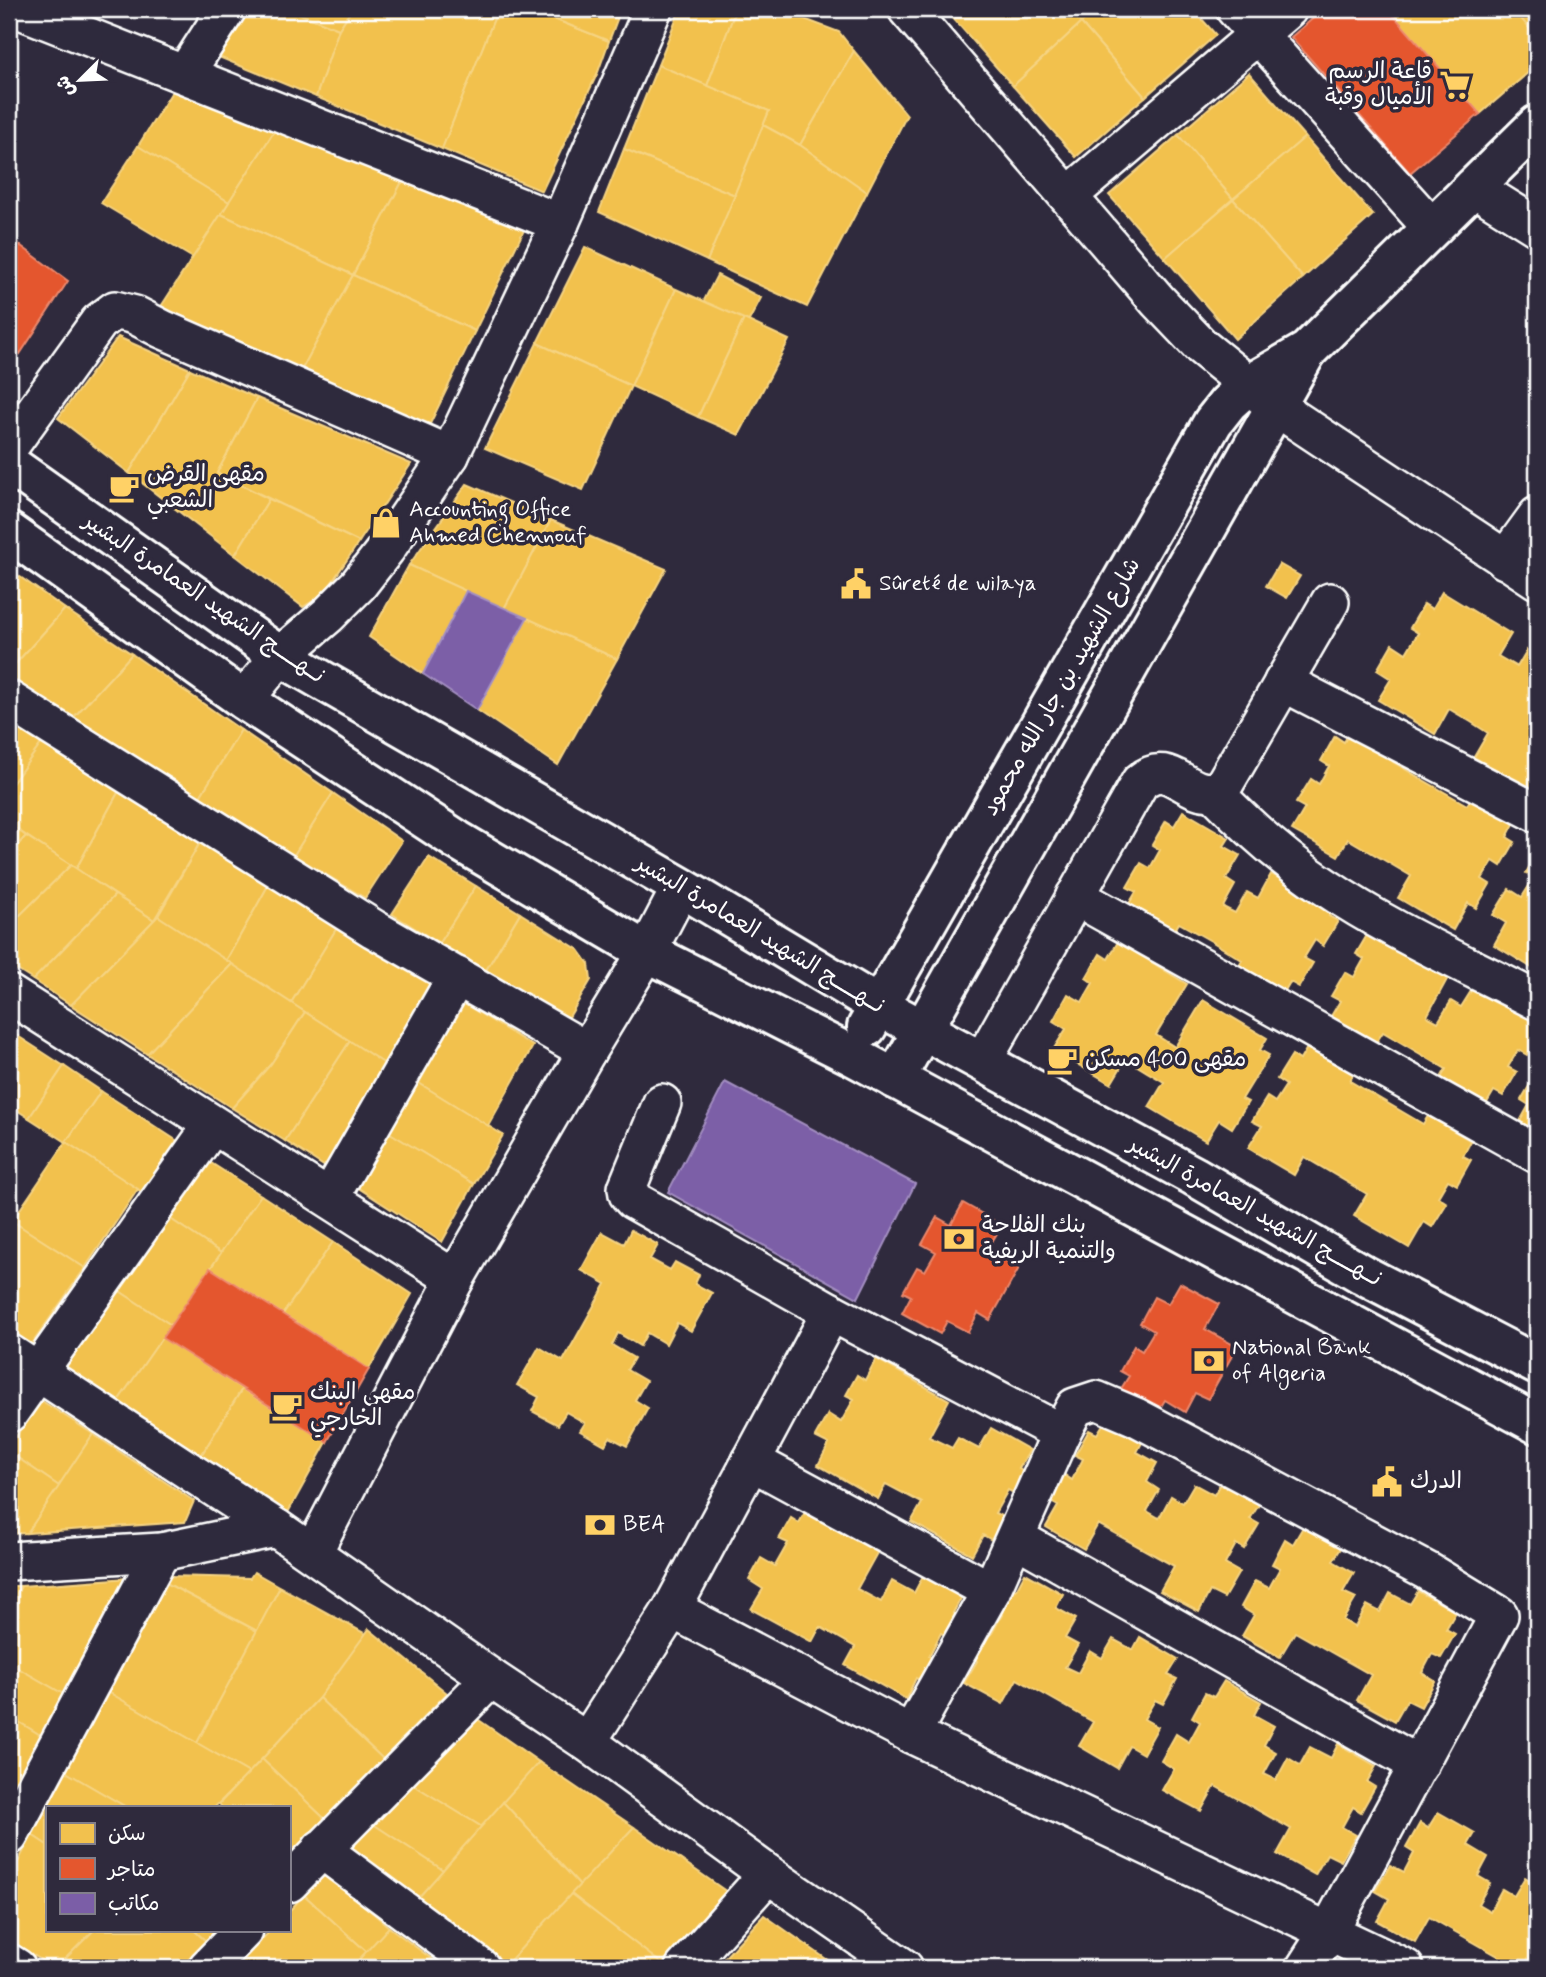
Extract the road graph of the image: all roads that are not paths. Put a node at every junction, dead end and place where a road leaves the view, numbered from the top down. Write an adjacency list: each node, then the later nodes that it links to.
1 (227, 9): 7 (street)
2 (653, 9): 11 (street)
3 (1288, 9): 6 (street)
4 (909, 11): 10 (street)
5 (35, 12): 7 (street)
6 (1246, 22): 10 (street); 13 (street)
7 (185, 74): 11 (street)
8 (1537, 125): 9 (main road, شارع الشهيد بن جار الله محمود)
9 (1473, 187): 12 (street); 13 (main road, شارع الشهيد بن جار الله محمود)
10 (1068, 196): 14 (street)
11 (560, 223): 16 (street)
12 (1537, 226)
13 (1432, 228): 14 (main road, شارع الشهيد بن جار الله محمود)
14 (1262, 396): 20 (street); 35 (main road, شارع الشهيد بن جار الله محمود); 36 (main road, شارع الشهيد بن جار الله محمود)
15 (9, 447): 16 (street)
16 (450, 455): 23 (street)
17 (9, 464): 23 (main road, نــهـــــج الشهيد العمامرة البشير)
18 (1537, 516): 20 (street)
19 (9, 532): 26 (main road)
20 (1505, 560): 21 (street)
21 (1537, 580)
22 (1330, 601): 24 (street)
23 (279, 656): 26 (street); 29 (main road, نــهـــــج الشهيد العمامرة البشير)
24 (1283, 682): 27 (street); 28 (street)
25 (9, 700): 32 (street)
26 (243, 700): 31 (main road)
27 (1213, 792): 30 (street); 34 (street)
28 (1537, 813)
29 (681, 887): 31 (street); 35 (main road, نــهـــــج الشهيد العمامرة البشير)
30 (1075, 896): 39 (street); 43 (street)
31 (647, 952): 37 (street); 38 (main road)
32 (457, 976): 37 (street); 44 (street)
33 (9, 994): 42 (street)
34 (1537, 1001)
35 (879, 1006): 36 (main road, نــهـــــج الشهيد العمامرة البشير); 38 (main road, شارع الشهيد بن جار الله محمود)
36 (923, 1030): 39 (main road, نــهـــــج الشهيد العمامرة البشير); 40 (main road, شارع الشهيد بن جار الله محمود)
37 (587, 1051): 45 (street)
38 (851, 1055): 40 (main road)
39 (982, 1062): 48 (main road, نــهـــــج الشهيد العمامرة البشير)
40 (895, 1079): 50 (main road)
41 (662, 1103): 46 (street)
42 (212, 1126): 44 (street); 47 (street)
43 (1537, 1154)
44 (330, 1197): 45 (street)
45 (456, 1279): 56 (street)
46 (831, 1312): 51 (street); 52 (street)
47 (23, 1362): 49 (street); 53 (street)
48 (1537, 1365)
49 (9, 1413)
50 (1537, 1424)
51 (1062, 1433): 54 (street); 63 (street)
52 (751, 1461): 58 (street); 59 (street)
53 (276, 1528): 55 (street); 56 (street)
54 (1016, 1538): 58 (street); 63 (street)
55 (162, 1552): 57 (street); 64 (street)
56 (313, 1552): 60 (street)
57 (9, 1560)
58 (991, 1591): 61 (street)
59 (672, 1609): 61 (street); 62 (street)
60 (491, 1678): 62 (street); 65 (street)
61 (911, 1734): 68 (street)
62 (587, 1742): 66 (street)
63 (1419, 1765): 68 (street)
64 (9, 1836)
65 (321, 1849): 67 (street); 73 (street)
66 (768, 1874): 74 (street); 75 (street)
67 (290, 1882)
68 (1329, 1930): 76 (street); 77 (street)
69 (242, 1932): 72 (street)
70 (9, 1963): 71 (street)
71 (17, 1968)
72 (207, 1968)
73 (481, 1968)
74 (684, 1968)
75 (904, 1968)
76 (1305, 1968)
77 (1405, 1968)

